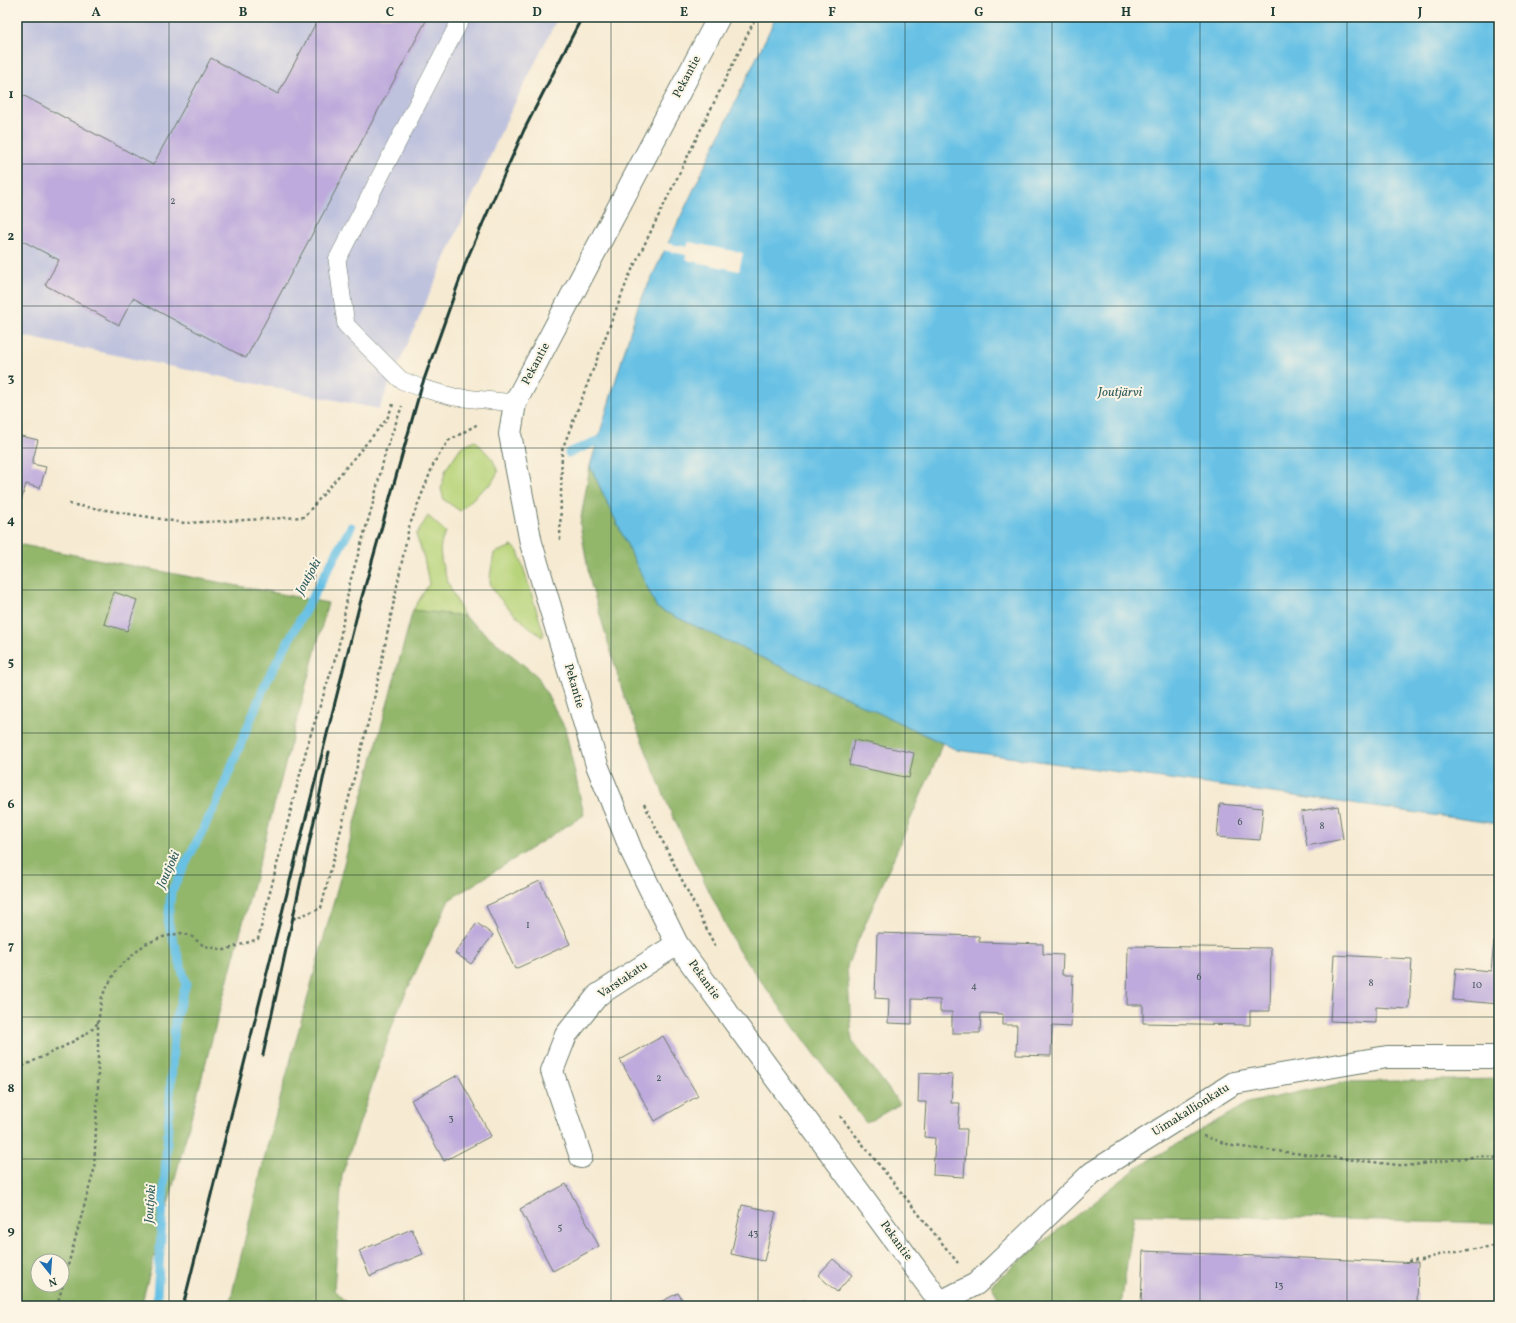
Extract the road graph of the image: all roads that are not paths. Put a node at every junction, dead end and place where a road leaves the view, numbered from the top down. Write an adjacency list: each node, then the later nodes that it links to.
1 (462, 17): 3 (lane)
2 (719, 17): 3 (street, Pekantie)
3 (515, 403): 4 (street, Pekantie)
4 (677, 944): 6 (street, Varstakatu); 7 (street, Pekantie)
5 (1499, 1057): 7 (street, Uimakallionkatu)
6 (581, 1156)
7 (942, 1304)

